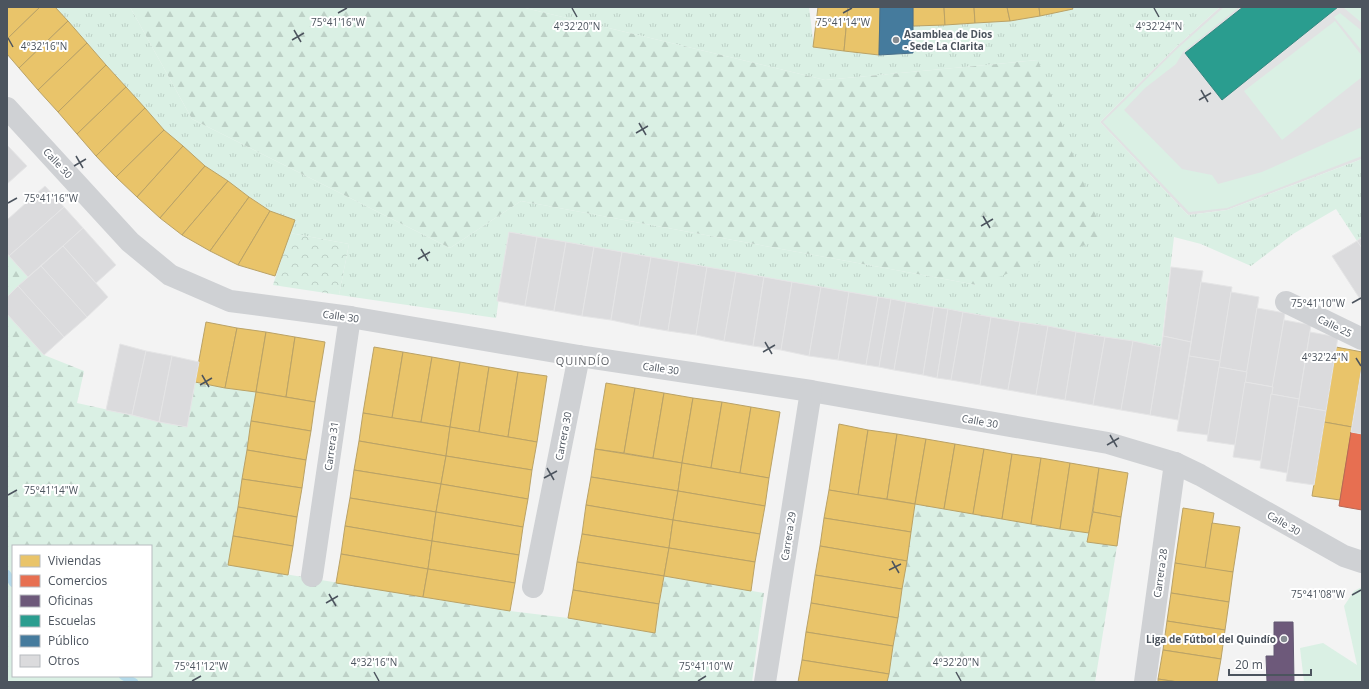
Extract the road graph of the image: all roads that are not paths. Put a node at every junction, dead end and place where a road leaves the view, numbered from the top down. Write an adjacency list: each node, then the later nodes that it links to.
1 (7, 108): 3 (street, Calle 30)
2 (1286, 302): 4 (street, Calle 25)
3 (350, 317): 5 (street, Calle 30); 9 (street, Carrera 31)
4 (1362, 340)
5 (579, 356): 6 (street, Calle 30); 10 (street, Carrera 30)
6 (811, 391): 7 (street, Calle 30); 11 (street, Carrera 29)
7 (1175, 463): 8 (street, Calle 30); 12 (street, Carrera 28)
8 (1362, 562)
9 (312, 576)
10 (533, 587)
11 (765, 682)
12 (1145, 682)

